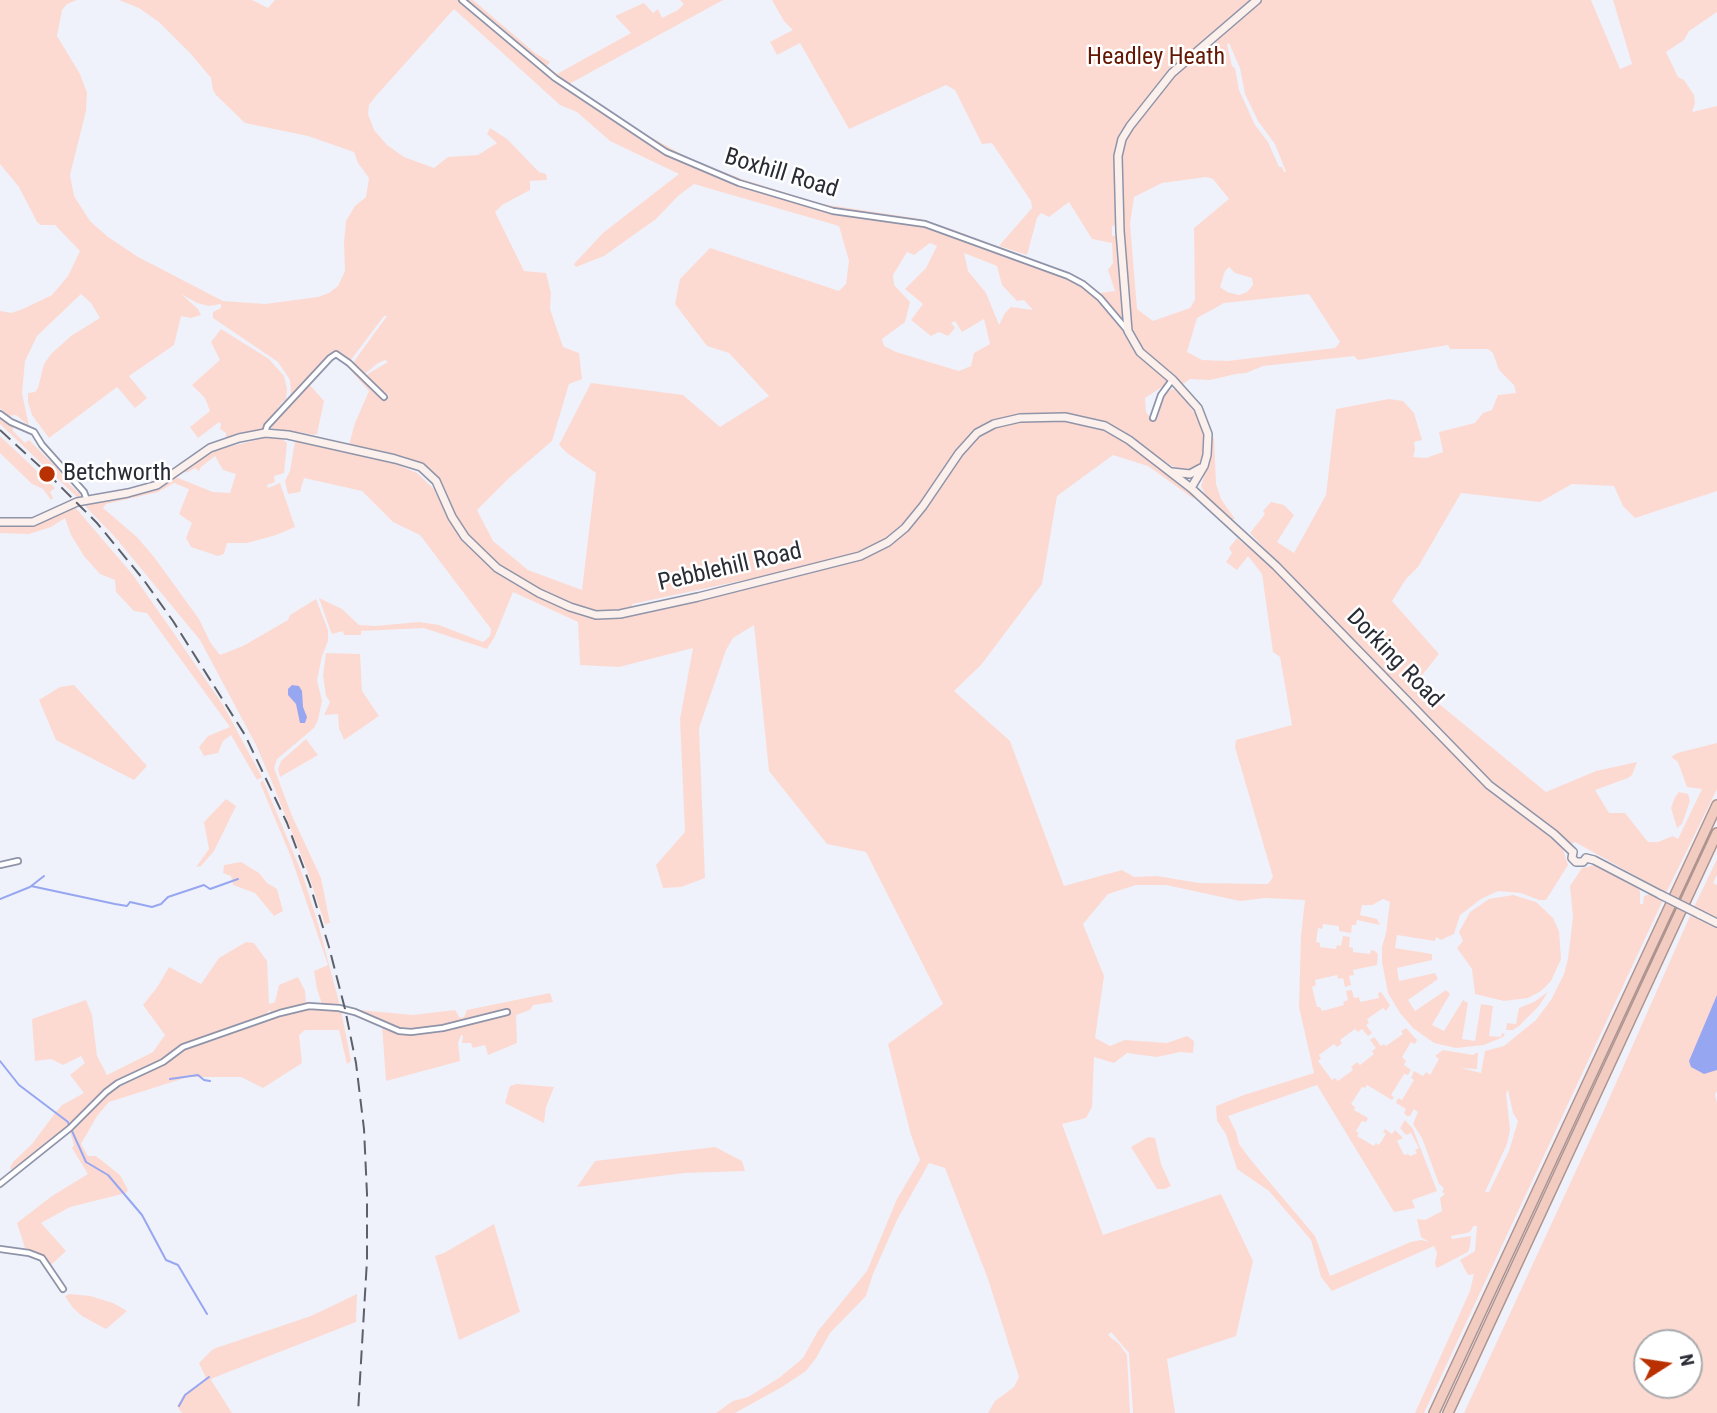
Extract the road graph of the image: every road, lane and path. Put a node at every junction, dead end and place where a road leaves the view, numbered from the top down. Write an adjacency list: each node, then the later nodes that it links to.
1 (462, 0): 4 (street, Boxhill Road)
2 (1257, 0): 3 (main road)
3 (1125, 315): 4 (street); 5 (main road)
4 (1117, 320): 5 (street, Boxhill Road)
5 (1128, 331): 6 (main road)
6 (1173, 380): 9 (street); 11 (main road)
7 (384, 397): 10 (street)
8 (0, 414): 14 (street)
9 (1153, 418)
10 (265, 432): 12 (main road, Pebblehill Road); 14 (main road)
11 (1204, 466): 12 (main road); 13 (main road)
12 (1172, 472): 13 (main road, Pebblehill Road)
13 (1191, 488): 20 (main road, Dorking Road, bridge)
14 (87, 500): 15 (main road)
15 (0, 522)
16 (1717, 805): 25 (highway)
17 (1717, 833): 26 (highway)
18 (18, 861): 19 (street)
19 (0, 865)
20 (1717, 923)
21 (507, 1012): 22 (street)
22 (0, 1184)
23 (0, 1250): 24 (street)
24 (63, 1289)
25 (1434, 1413)
26 (1448, 1413)

